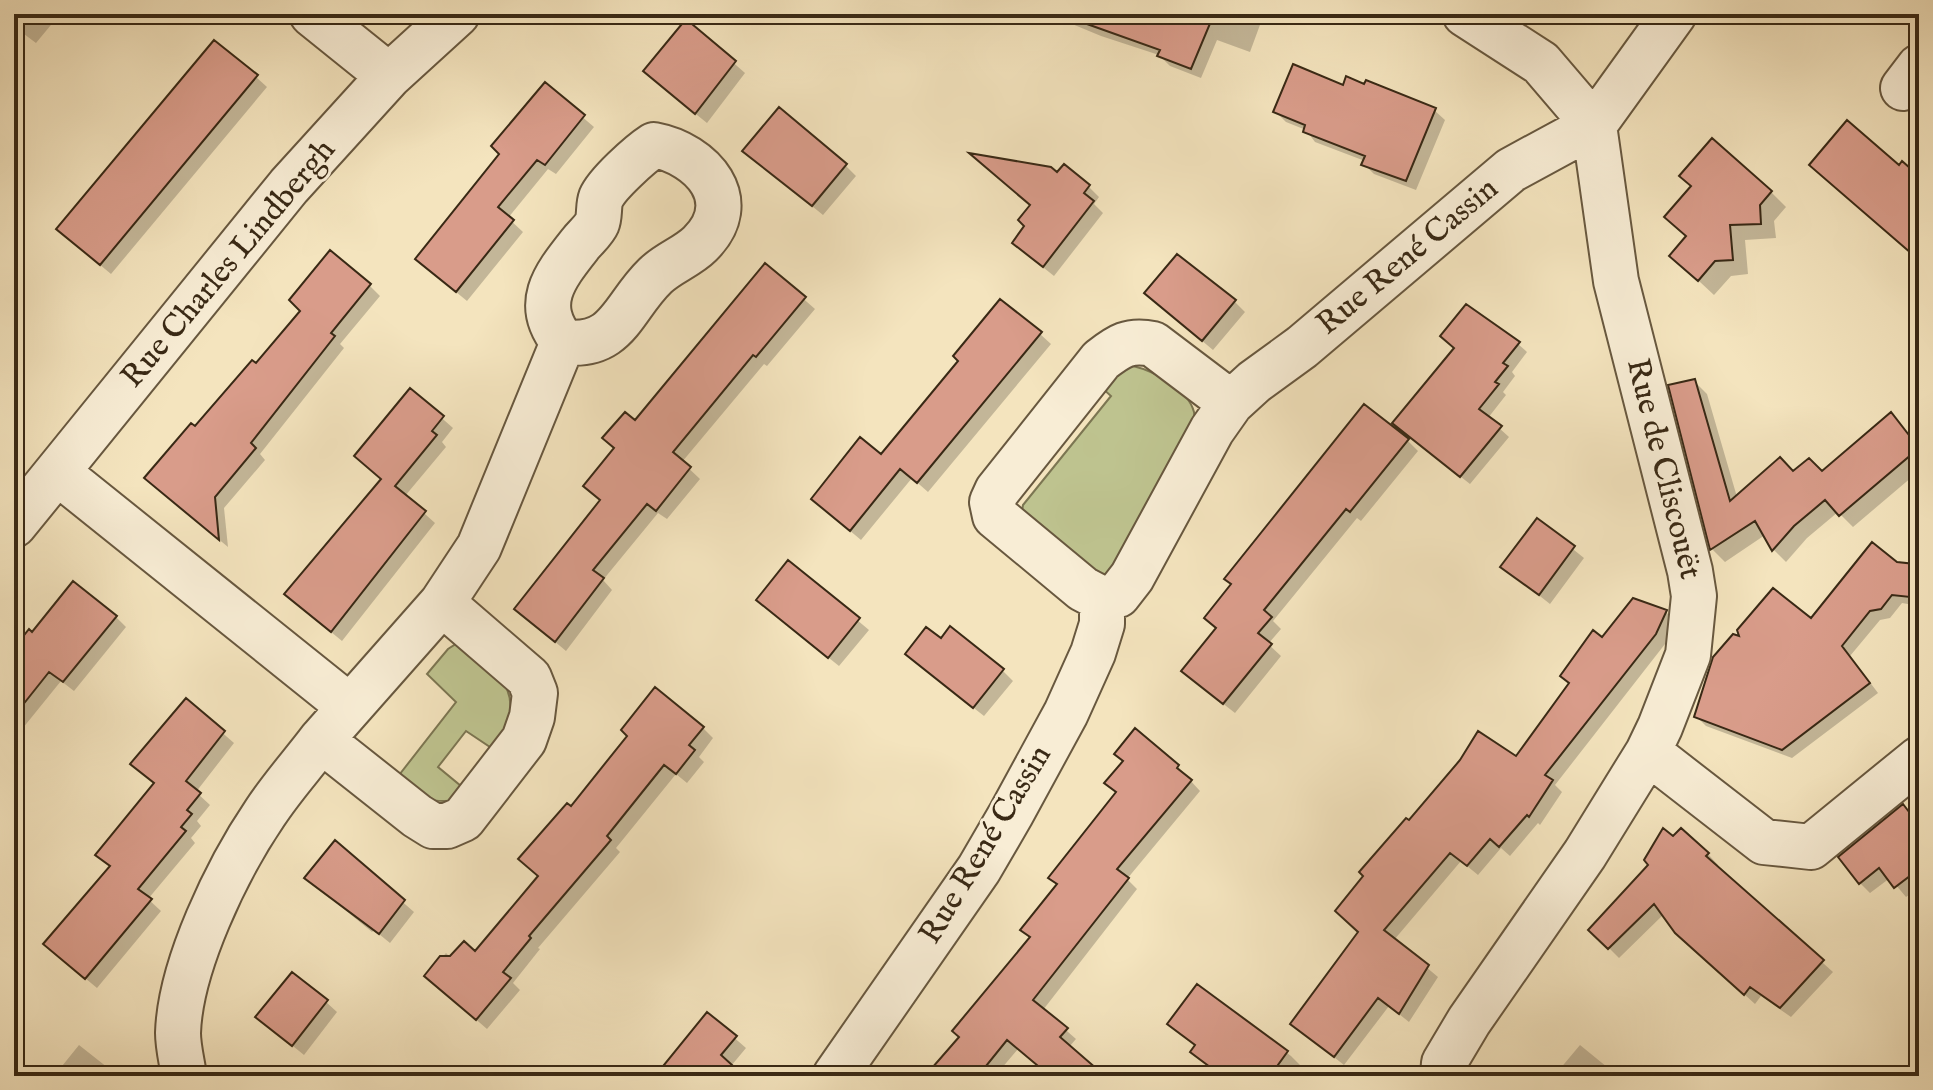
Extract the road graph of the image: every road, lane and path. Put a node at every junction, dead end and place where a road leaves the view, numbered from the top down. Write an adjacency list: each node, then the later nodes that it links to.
1 (312, 14): 5 (street)
2 (457, 14): 5 (street, Rue Charles Lindbergh)
3 (1465, 14): 6 (street)
4 (1674, 14): 6 (street)
5 (389, 76): 9 (street, Rue Charles Lindbergh)
6 (1594, 125): 8 (street, Rue René Cassin); 15 (street, Rue de Cliscouët)
7 (563, 342): 7 (street); 12 (street)
8 (1231, 403): 11 (street, Rue René Cassin); 11 (street)
9 (57, 472): 10 (street, Rue Charles Lindbergh); 13 (street)
10 (14, 525)
11 (1102, 599): 18 (street, Rue René Cassin)
12 (442, 603): 13 (street); 14 (street)
13 (350, 707): 14 (street)
14 (321, 740): 17 (street)
15 (1648, 752): 16 (street); 19 (street, Rue de Cliscouët)
16 (1919, 759)
17 (184, 1076)
18 (835, 1076)
19 (1443, 1076)

